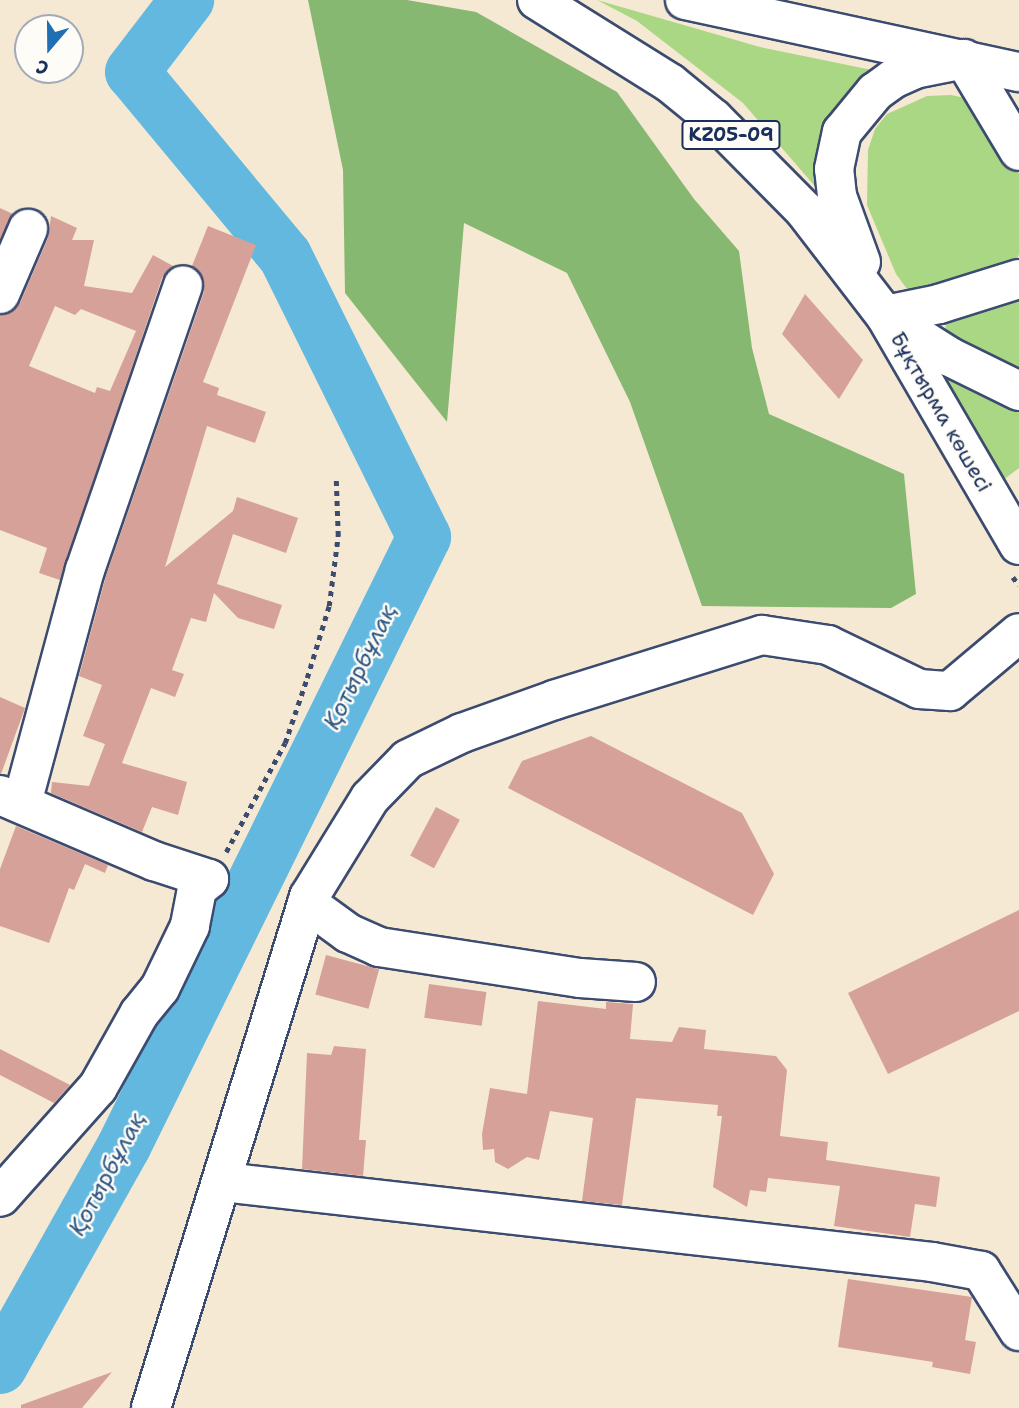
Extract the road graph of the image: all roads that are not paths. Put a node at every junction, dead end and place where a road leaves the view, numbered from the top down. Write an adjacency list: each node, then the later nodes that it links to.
1 (537, 0): 10 (street, KZ05-09)
2 (685, 0): 3 (street)
3 (964, 59): 4 (street); 5 (street); 10 (street)
4 (1019, 72)
5 (1019, 151)
6 (28, 229): 9 (street)
7 (1019, 279): 10 (street)
8 (183, 285): 14 (street)
9 (0, 294)
10 (885, 315): 11 (street, KZ05-09); 12 (street, Бұқтырма көшесі)
11 (1019, 391)
12 (1019, 545)
13 (1019, 633): 15 (street)
14 (11, 799): 18 (street)
15 (307, 903): 16 (street); 17 (street)
16 (636, 982)
17 (223, 1182): 19 (street); 20 (street)
18 (0, 1197)
19 (1019, 1331)
20 (151, 1408)

